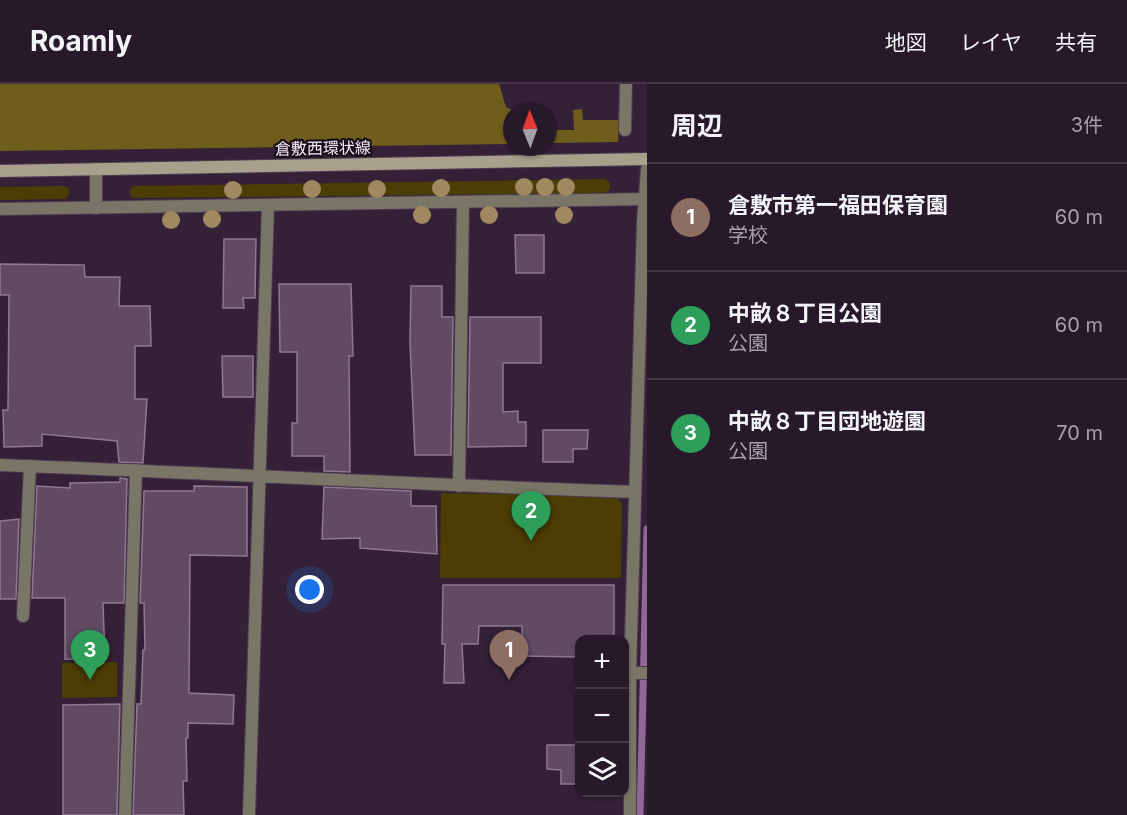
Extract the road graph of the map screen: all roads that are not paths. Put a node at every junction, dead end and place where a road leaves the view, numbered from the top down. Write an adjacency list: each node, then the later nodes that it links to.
1 (626, 84): 2 (street)
2 (625, 129)
3 (647, 159): 4 (main road, 倉敷西環状線)
4 (96, 169): 6 (main road, 倉敷西環状線); 10 (street)
5 (647, 169): 7 (street)
6 (0, 171)
7 (646, 199): 8 (street); 12 (street)
8 (463, 202): 9 (street); 17 (street)
9 (268, 205): 10 (street); 16 (street)
10 (96, 208): 11 (street)
11 (0, 209)
12 (644, 284): 18 (street)
13 (0, 465): 14 (street)
14 (30, 466): 15 (street); 19 (street)
15 (136, 470): 16 (street); 21 (street)
16 (260, 475): 17 (street); 22 (street)
17 (459, 486): 18 (street)
18 (635, 492): 20 (street)
19 (23, 616)
20 (639, 673): 23 (street)
21 (125, 815)
22 (249, 815)
23 (630, 815)

